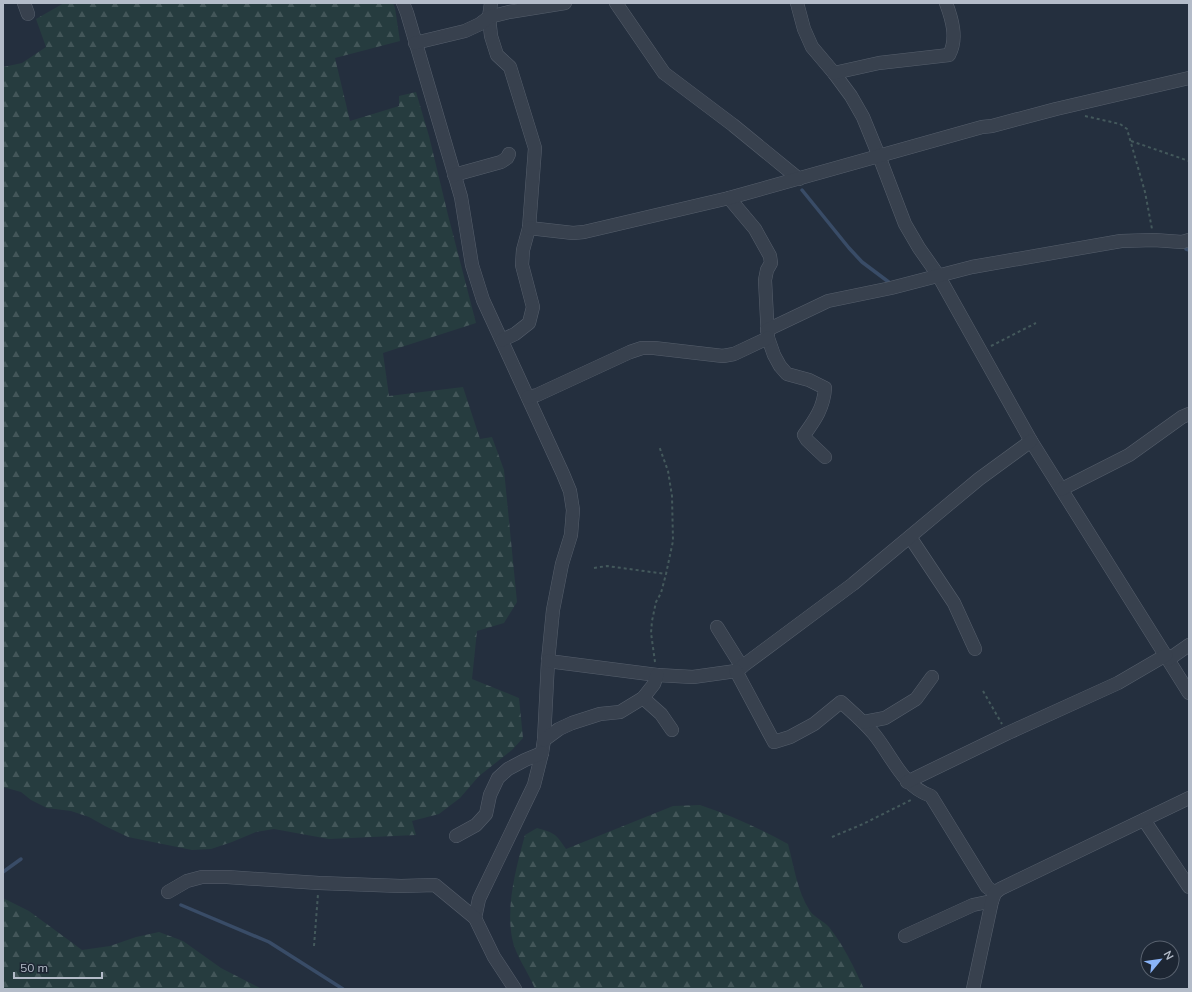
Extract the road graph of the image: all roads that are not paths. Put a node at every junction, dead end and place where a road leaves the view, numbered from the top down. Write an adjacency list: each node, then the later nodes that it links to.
1 (403, 3): 8 (street)
2 (491, 3): 7 (street)
3 (566, 3): 7 (street)
4 (616, 3): 14 (street)
5 (797, 3): 9 (street)
6 (946, 3): 9 (street)
7 (489, 16): 8 (street); 16 (street)
8 (415, 42): 13 (street)
9 (834, 73): 12 (street)
10 (1189, 78): 12 (street)
11 (509, 154): 13 (street)
12 (879, 156): 14 (street); 18 (street)
13 (454, 175): 20 (street)
14 (800, 179): 15 (street)
15 (729, 198): 16 (street); 19 (street)
16 (529, 228): 20 (street)
17 (1189, 240): 18 (street)
18 (938, 275): 19 (street); 23 (street)
19 (768, 334): 21 (street); 24 (street)
20 (502, 340): 21 (street)
21 (528, 397): 31 (street)
22 (1189, 414): 25 (street)
23 (1031, 441): 25 (street); 26 (street)
24 (824, 457)
25 (1062, 489): 30 (street)
26 (910, 537): 29 (street); 32 (street)
27 (717, 628): 32 (street)
28 (1189, 645): 30 (street)
29 (975, 649)
30 (1167, 657): 35 (street); 41 (street)
31 (548, 661): 33 (street); 39 (street)
32 (739, 669): 33 (street); 37 (street)
33 (657, 675): 36 (street)
34 (932, 677): 37 (street)
35 (1189, 693)
36 (643, 698): 38 (street); 39 (street)
37 (864, 722): 41 (street)
38 (672, 730)
39 (544, 740): 40 (street)
40 (542, 753): 44 (street); 48 (street)
41 (907, 782): 47 (street)
42 (1189, 798): 43 (street)
43 (1144, 820): 45 (street); 47 (street)
44 (456, 836)
45 (1189, 888)
46 (168, 892): 48 (street)
47 (994, 897): 49 (street); 51 (street)
48 (475, 918): 50 (street)
49 (905, 936)
50 (515, 989)
51 (973, 989)

